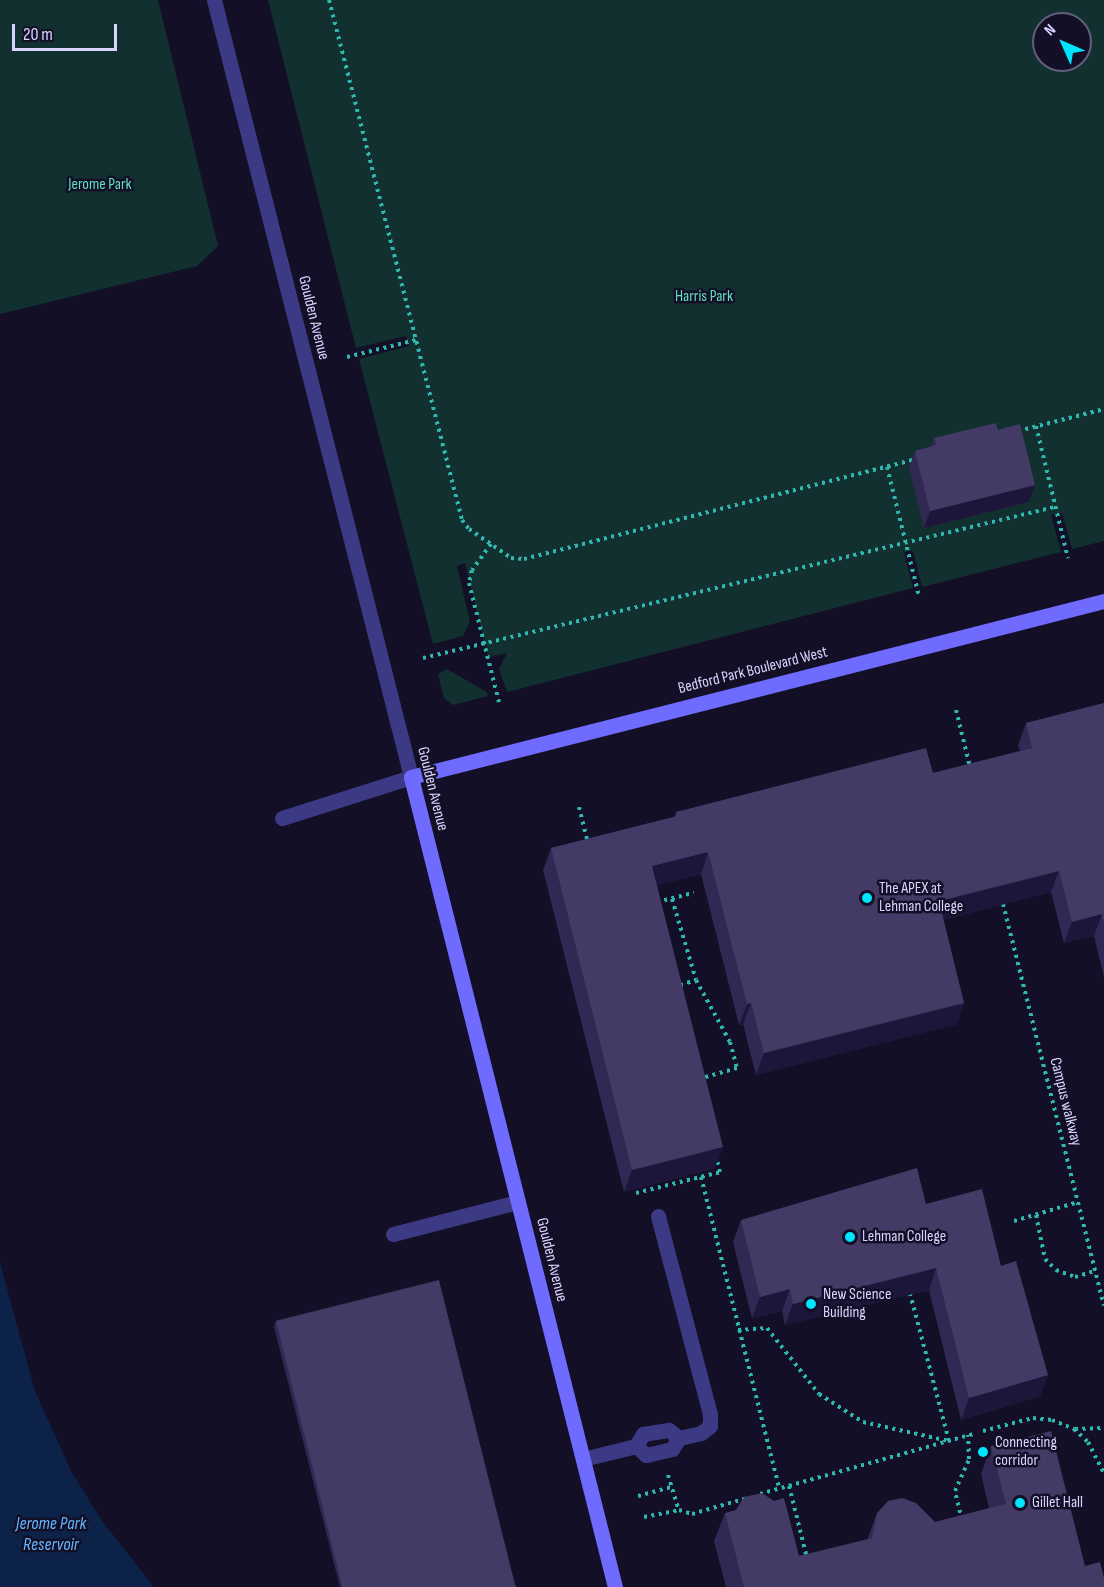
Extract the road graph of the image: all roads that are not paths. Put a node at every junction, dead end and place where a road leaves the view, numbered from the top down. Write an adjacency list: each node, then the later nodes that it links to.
1 (214, 0): 3 (street, Goulden Avenue)
2 (1104, 601): 3 (street, Bedford Park Boulevard West)
3 (411, 777): 4 (street); 5 (street, Goulden Avenue)
4 (282, 818)
5 (518, 1202): 7 (street); 10 (street, Goulden Avenue)
6 (658, 1216): 8 (street)
7 (393, 1234)
8 (680, 1438): 9 (street); 9 (street)
9 (636, 1446): 10 (street)
10 (583, 1459): 11 (street, Goulden Avenue)
11 (615, 1587)

